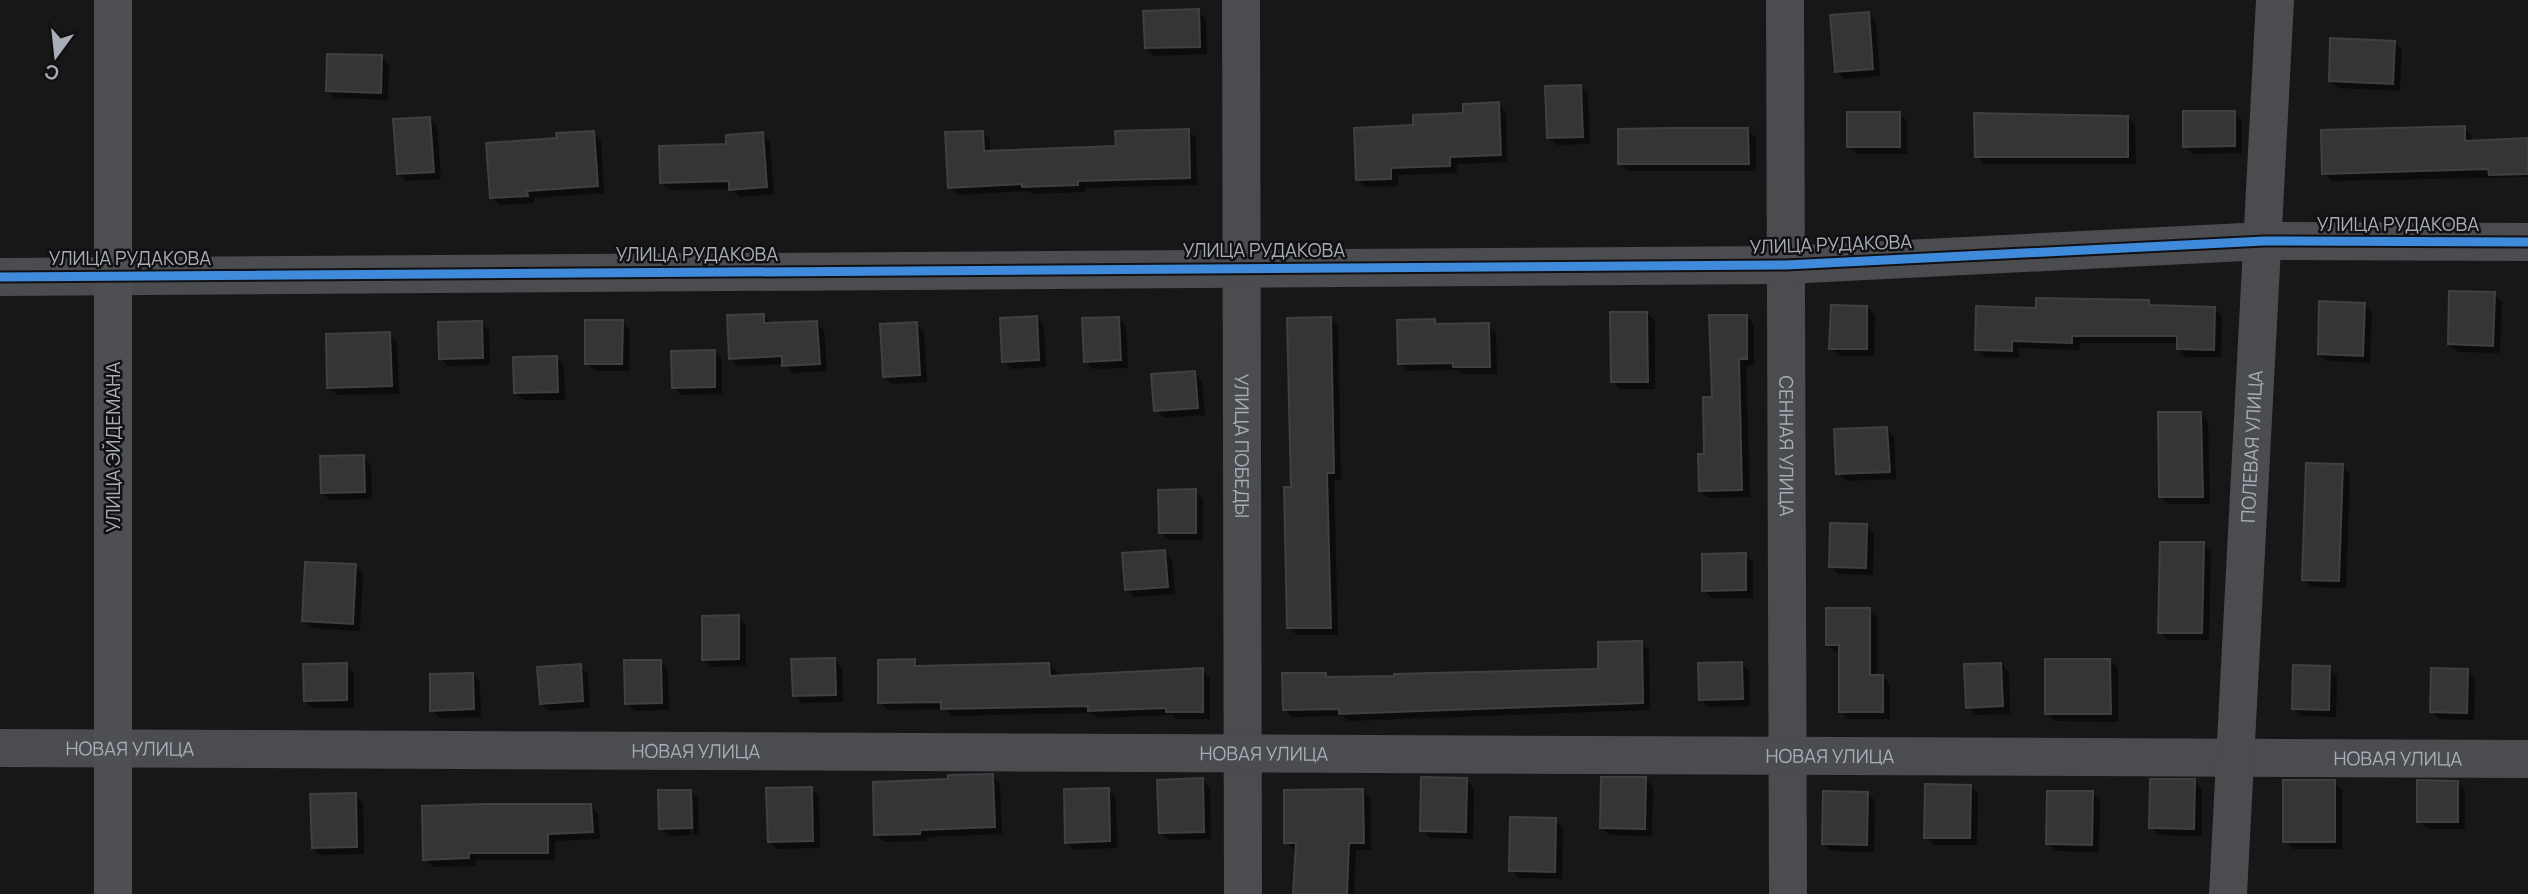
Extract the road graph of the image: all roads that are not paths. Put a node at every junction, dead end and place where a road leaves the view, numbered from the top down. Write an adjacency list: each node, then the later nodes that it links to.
1 (113, 0): 9 (main road, УЛИЦА ЭЙДЕМАНА)
2 (1241, 0): 8 (street, УЛИЦА ПОБЕДЫ)
3 (1785, 0): 7 (street, СЕННАЯ УЛИЦА)
4 (2275, 0): 5 (street, ПОЛЕВАЯ УЛИЦА)
5 (2264, 241): 6 (street, УЛИЦА РУДАКОВА); 7 (street, УЛИЦА РУДАКОВА); 15 (street, ПОЛЕВАЯ УЛИЦА)
6 (2528, 242)
7 (1786, 265): 8 (street, УЛИЦА РУДАКОВА); 14 (street, СЕННАЯ УЛИЦА)
8 (1242, 268): 9 (street, УЛИЦА РУДАКОВА); 13 (street, УЛИЦА ПОБЕДЫ)
9 (112, 276): 10 (street, УЛИЦА РУДАКОВА); 12 (main road, УЛИЦА ЭЙДЕМАНА)
10 (0, 277)
11 (0, 748): 12 (street, НОВАЯ УЛИЦА)
12 (114, 749): 13 (street, НОВАЯ УЛИЦА); 17 (main road, УЛИЦА ЭЙДЕМАНА)
13 (1243, 752): 14 (street, НОВАЯ УЛИЦА); 18 (street, УЛИЦА ПОБЕДЫ)
14 (1787, 755): 15 (street, НОВАЯ УЛИЦА); 19 (street, СЕННАЯ УЛИЦА)
15 (2236, 757): 16 (street, НОВАЯ УЛИЦА); 20 (street, ПОЛЕВАЯ УЛИЦА)
16 (2528, 759)
17 (113, 894)
18 (1243, 894)
19 (1788, 894)
20 (2228, 894)

